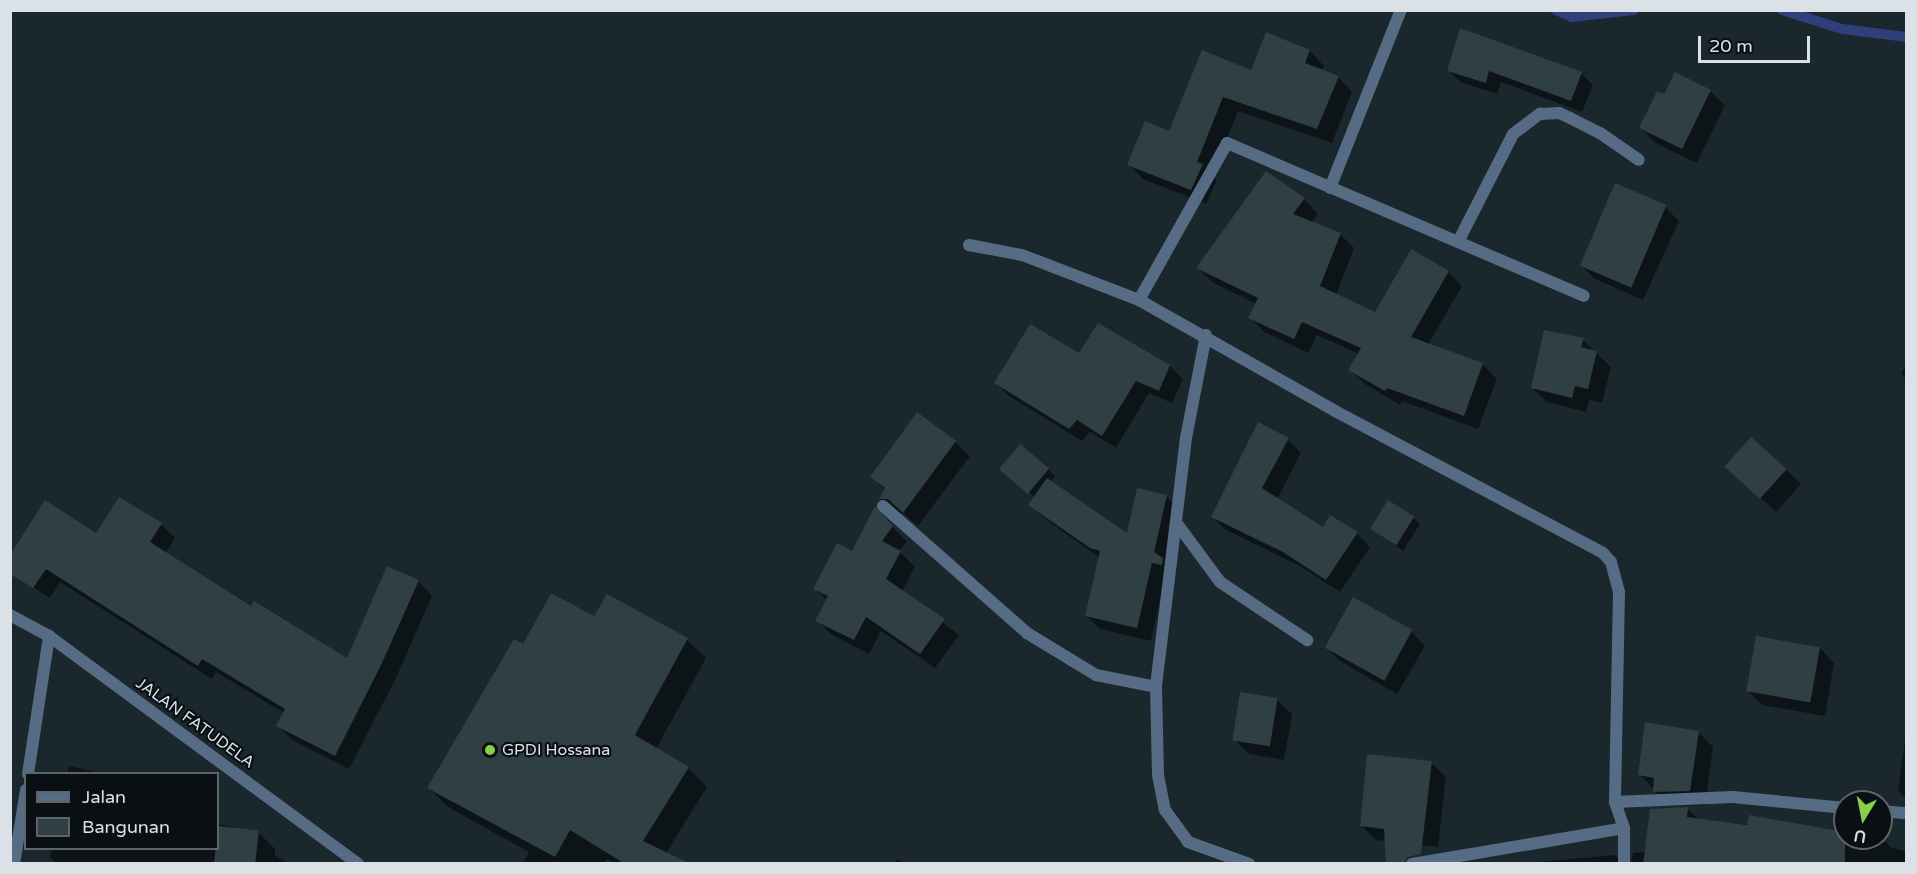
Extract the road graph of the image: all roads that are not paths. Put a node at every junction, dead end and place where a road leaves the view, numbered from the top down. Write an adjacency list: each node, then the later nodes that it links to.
1 (1401, 10): 3 (street)
2 (1639, 160): 4 (street)
3 (1330, 188): 4 (street); 7 (street)
4 (1458, 242): 6 (street)
5 (969, 244): 7 (street)
6 (1584, 296)
7 (1139, 300): 8 (street)
8 (1206, 335): 10 (street); 17 (street)
9 (883, 506): 14 (street)
10 (1178, 525): 13 (street); 14 (street)
11 (10, 615): 12 (street, JALAN FATUDELA)
12 (49, 636): 15 (street); 21 (street, JALAN FATUDELA)
13 (1306, 640)
14 (1156, 687): 22 (street)
15 (28, 772)
16 (24, 802): 20 (street)
17 (1615, 802): 18 (street); 19 (street)
18 (1833, 807)
19 (1624, 828): 23 (street); 24 (street)
20 (14, 864)
21 (357, 864)
22 (1249, 864)
23 (1412, 864)
24 (1624, 864)

